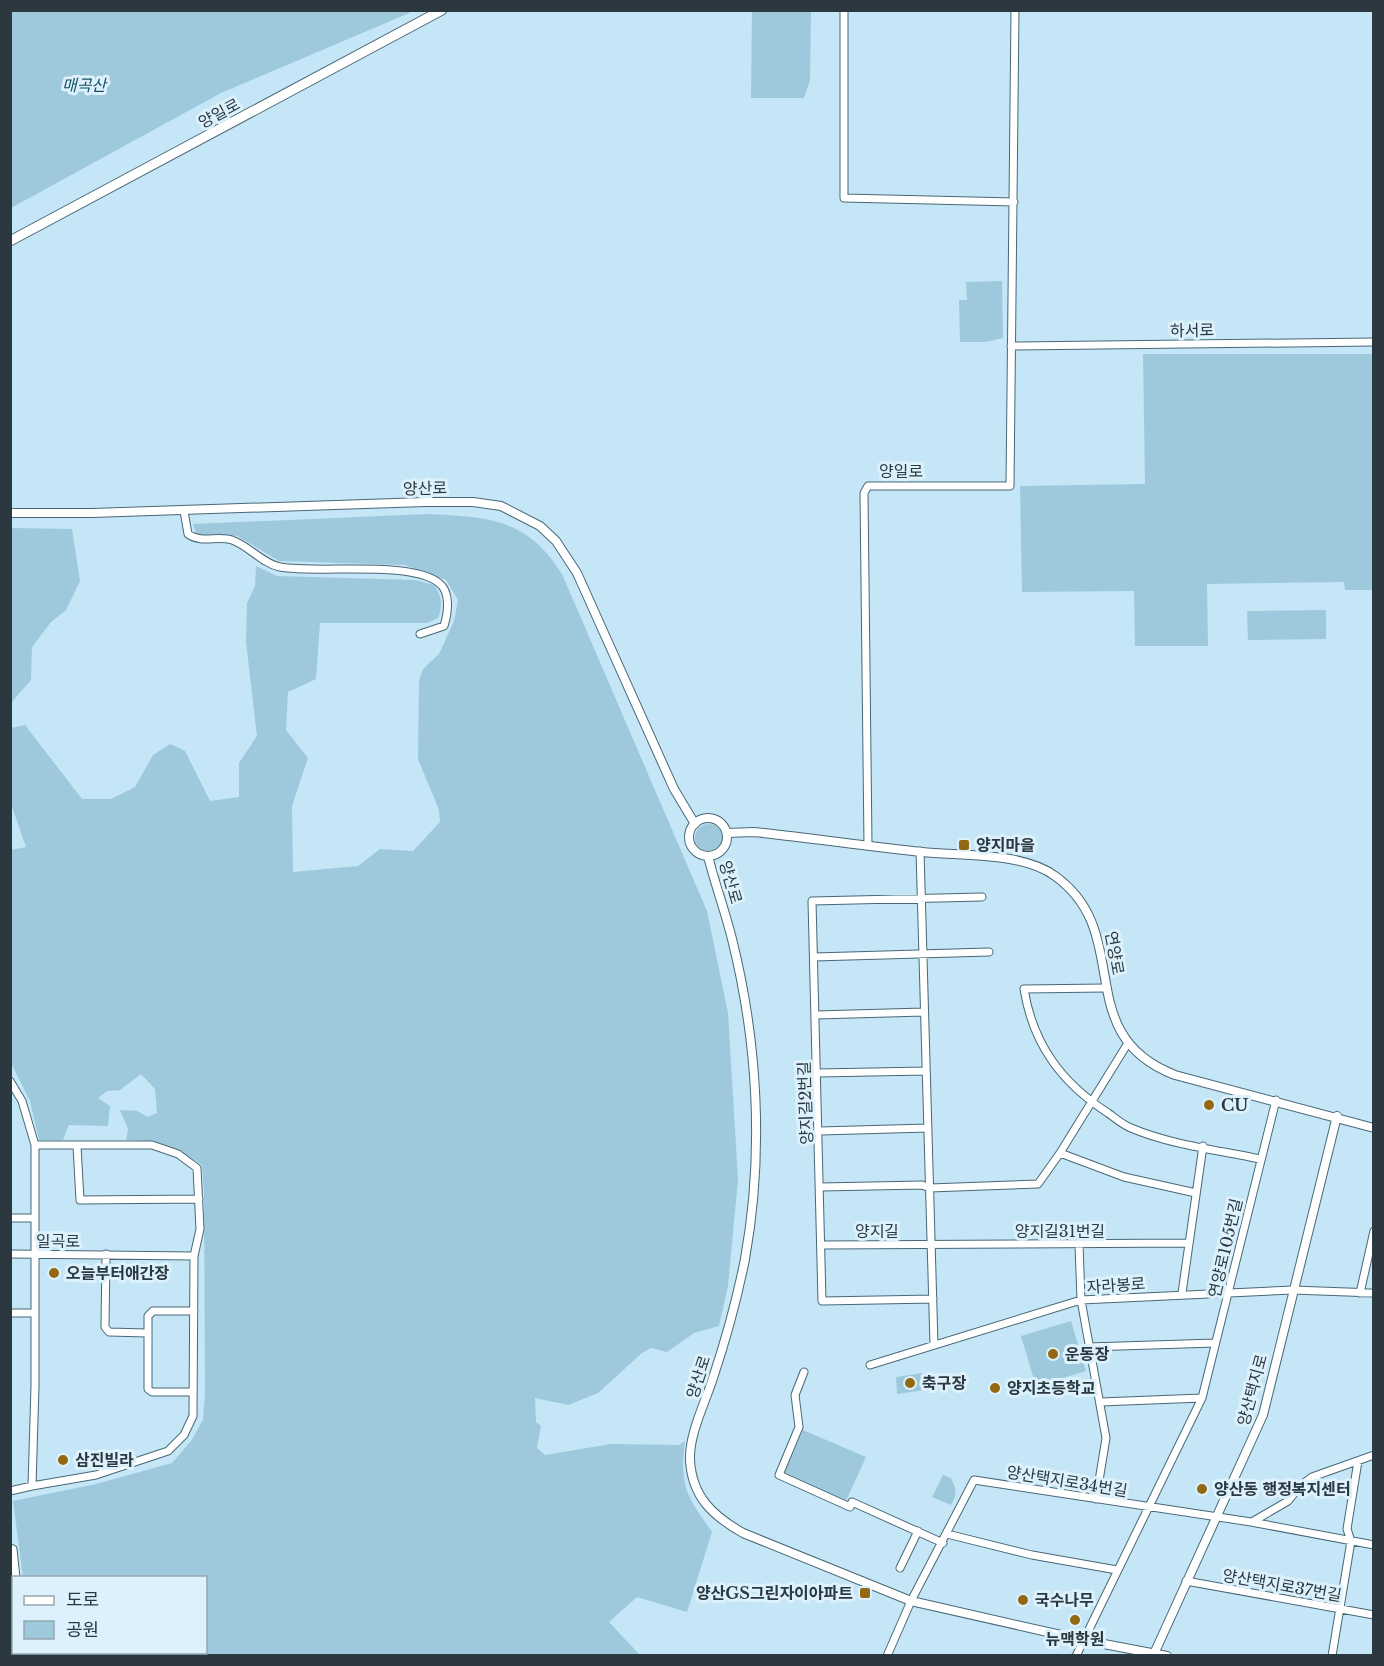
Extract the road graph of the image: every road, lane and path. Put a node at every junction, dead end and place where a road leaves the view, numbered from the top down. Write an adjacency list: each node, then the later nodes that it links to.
1 (442, 10): 5 (main road, 양일로)
2 (844, 10): 4 (street)
3 (1015, 10): 4 (street, 양일로)
4 (1014, 202): 7 (street, 양일로)
5 (10, 241)
6 (1374, 342): 7 (street, 하서로)
7 (1011, 346): 13 (street, 양일로)
8 (184, 511): 9 (street, 양산로); 10 (street); 11 (street, 양산로)
9 (10, 513)
10 (420, 634)
11 (695, 824): 12 (street); 15 (street)
12 (727, 833): 13 (street, 연양로); 15 (street)
13 (868, 845): 14 (street, 연양로)
14 (920, 851): 17 (street); 21 (street, 연양로)
15 (708, 856): 92 (street, 양산로)
16 (982, 897): 17 (street)
17 (921, 899): 19 (street); 20 (street, 양지길2번길)
18 (989, 952): 19 (street)
19 (923, 954): 20 (street); 22 (street)
20 (814, 957): 23 (street, 양지길2번길)
21 (1105, 988): 24 (street, 연양로); 29 (street)
22 (924, 1012): 23 (street); 25 (street)
23 (816, 1015): 26 (street, 양지길2번길)
24 (1128, 1043): 28 (street, 연양로); 29 (street)
25 (926, 1071): 26 (street); 31 (street)
26 (818, 1073): 33 (street, 양지길2번길)
27 (10, 1081): 34 (street)
28 (1276, 1100): 30 (street, 연양로); 38 (street, 연양로105번길)
29 (1090, 1102): 36 (street); 37 (street)
30 (1337, 1116): 32 (street, 연양로); 55 (street, 양산택지로)
31 (928, 1128): 33 (street); 40 (street)
32 (1374, 1128)
33 (820, 1131): 39 (street, 양지길2번길)
34 (35, 1145): 35 (street); 44 (street)
35 (77, 1146): 42 (street); 42 (street)
36 (1203, 1146): 38 (street); 41 (street)
37 (1060, 1153): 40 (street); 41 (street)
38 (1260, 1159): 56 (street, 연양로105번길)
39 (821, 1187): 40 (street); 49 (street, 양지길2번길)
40 (930, 1188): 50 (street)
41 (1196, 1192): 46 (street)
42 (199, 1199): 54 (street)
43 (10, 1218): 44 (street)
44 (35, 1218): 52 (street)
45 (1374, 1231): 47 (street)
46 (1189, 1243): 48 (street, 양지길31번길); 57 (street)
47 (1372, 1243): 58 (street)
48 (1079, 1244): 50 (street, 양지길31번길); 61 (street)
49 (822, 1245): 50 (street, 양지길); 60 (street, 양지길2번길)
50 (931, 1245): 60 (street)
51 (10, 1254): 52 (street, 일곡로)
52 (35, 1254): 53 (street, 일곡로); 64 (street)
53 (106, 1254): 54 (street, 일곡로); 65 (street)
54 (194, 1256): 62 (street)
55 (1293, 1290): 56 (street, 자라봉로); 58 (street, 자라봉로); 80 (street, 양산택지로)
56 (1229, 1292): 57 (street, 자라봉로); 66 (street, 연양로105번길)
57 (1182, 1293): 61 (street, 자라봉로)
58 (1360, 1293): 59 (street, 자라봉로)
59 (1374, 1293)
60 (933, 1299): 67 (street)
61 (1081, 1300): 67 (street, 자라봉로); 68 (street)
62 (194, 1311): 65 (street); 71 (street)
63 (10, 1313): 64 (street)
64 (36, 1313): 76 (street)
65 (147, 1333): 71 (street)
66 (1215, 1343): 68 (street); 72 (street, 연양로105번길)
67 (934, 1345): 69 (street, 자라봉로)
68 (1089, 1347): 73 (street)
69 (870, 1365)
70 (804, 1372): 82 (street)
71 (193, 1392): 76 (street)
72 (1202, 1398): 73 (street); 79 (street, 연양로105번길)
73 (1101, 1402): 78 (street)
74 (1374, 1455): 75 (street)
75 (1358, 1461): 81 (street); 84 (street)
76 (32, 1486): 77 (street)
77 (10, 1491)
78 (1096, 1499): 79 (street, 양산택지로34번길); 83 (street, 양산택지로34번길)
79 (1149, 1508): 80 (street, 양산택지로34번길); 89 (street, 연양로105번길)
80 (1216, 1518): 81 (street, 양산택지로34번길); 91 (street, 양산택지로)
81 (1251, 1522): 84 (street, 양산택지로34번길)
82 (918, 1531): 85 (street); 88 (street)
83 (947, 1534): 85 (street, 양산택지로34번길); 89 (street)
84 (1351, 1541): 86 (street, 양산택지로34번길); 93 (street)
85 (943, 1543): 92 (street, 양산택지로34번길)
86 (1374, 1545)
87 (12, 1548): 90 (street)
88 (900, 1568)
89 (1117, 1570): 95 (street, 연양로105번길)
90 (16, 1576)
91 (1186, 1581): 93 (street, 양산택지로37번길); 96 (street, 양산택지로)
92 (911, 1601): 95 (street, 양산로); 97 (street, 양산택지로34번길)
93 (1340, 1609): 94 (street, 양산택지로37번길); 100 (street)
94 (1374, 1615)
95 (1083, 1640): 96 (street, 양산로); 98 (street)
96 (1153, 1654): 99 (street, 양산로)
97 (887, 1656)
98 (1076, 1656)
99 (1167, 1656)
100 (1332, 1656)

